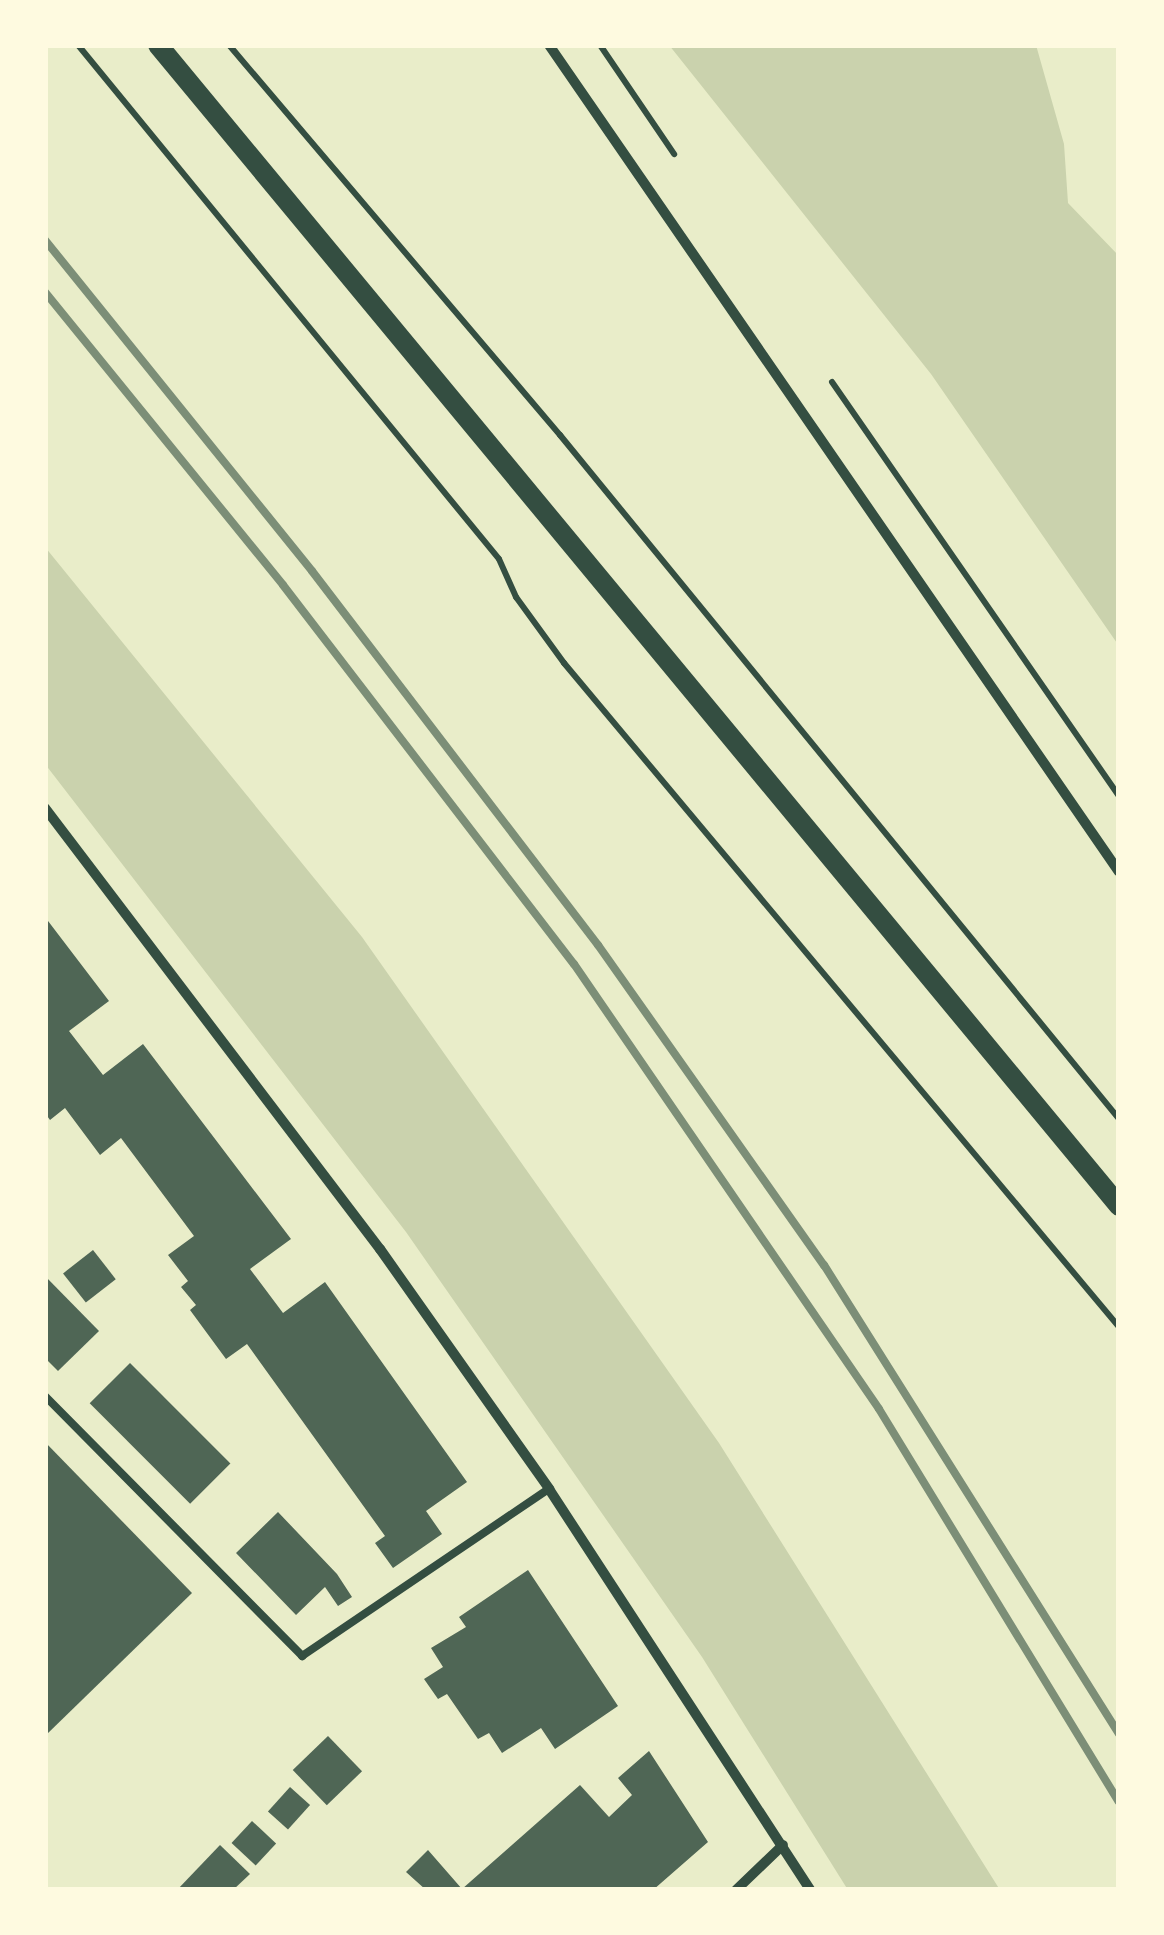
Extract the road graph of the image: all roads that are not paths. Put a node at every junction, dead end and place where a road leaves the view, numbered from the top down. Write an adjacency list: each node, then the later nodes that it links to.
1 (158, 45): 5 (main road)
2 (549, 45): 4 (street)
3 (45, 808): 7 (street)
4 (1119, 872)
5 (1119, 1206)
6 (45, 1396): 7 (lane)
7 (549, 1488): 8 (street)
8 (783, 1845): 9 (street); 10 (street)
9 (736, 1890)
10 (810, 1890)

